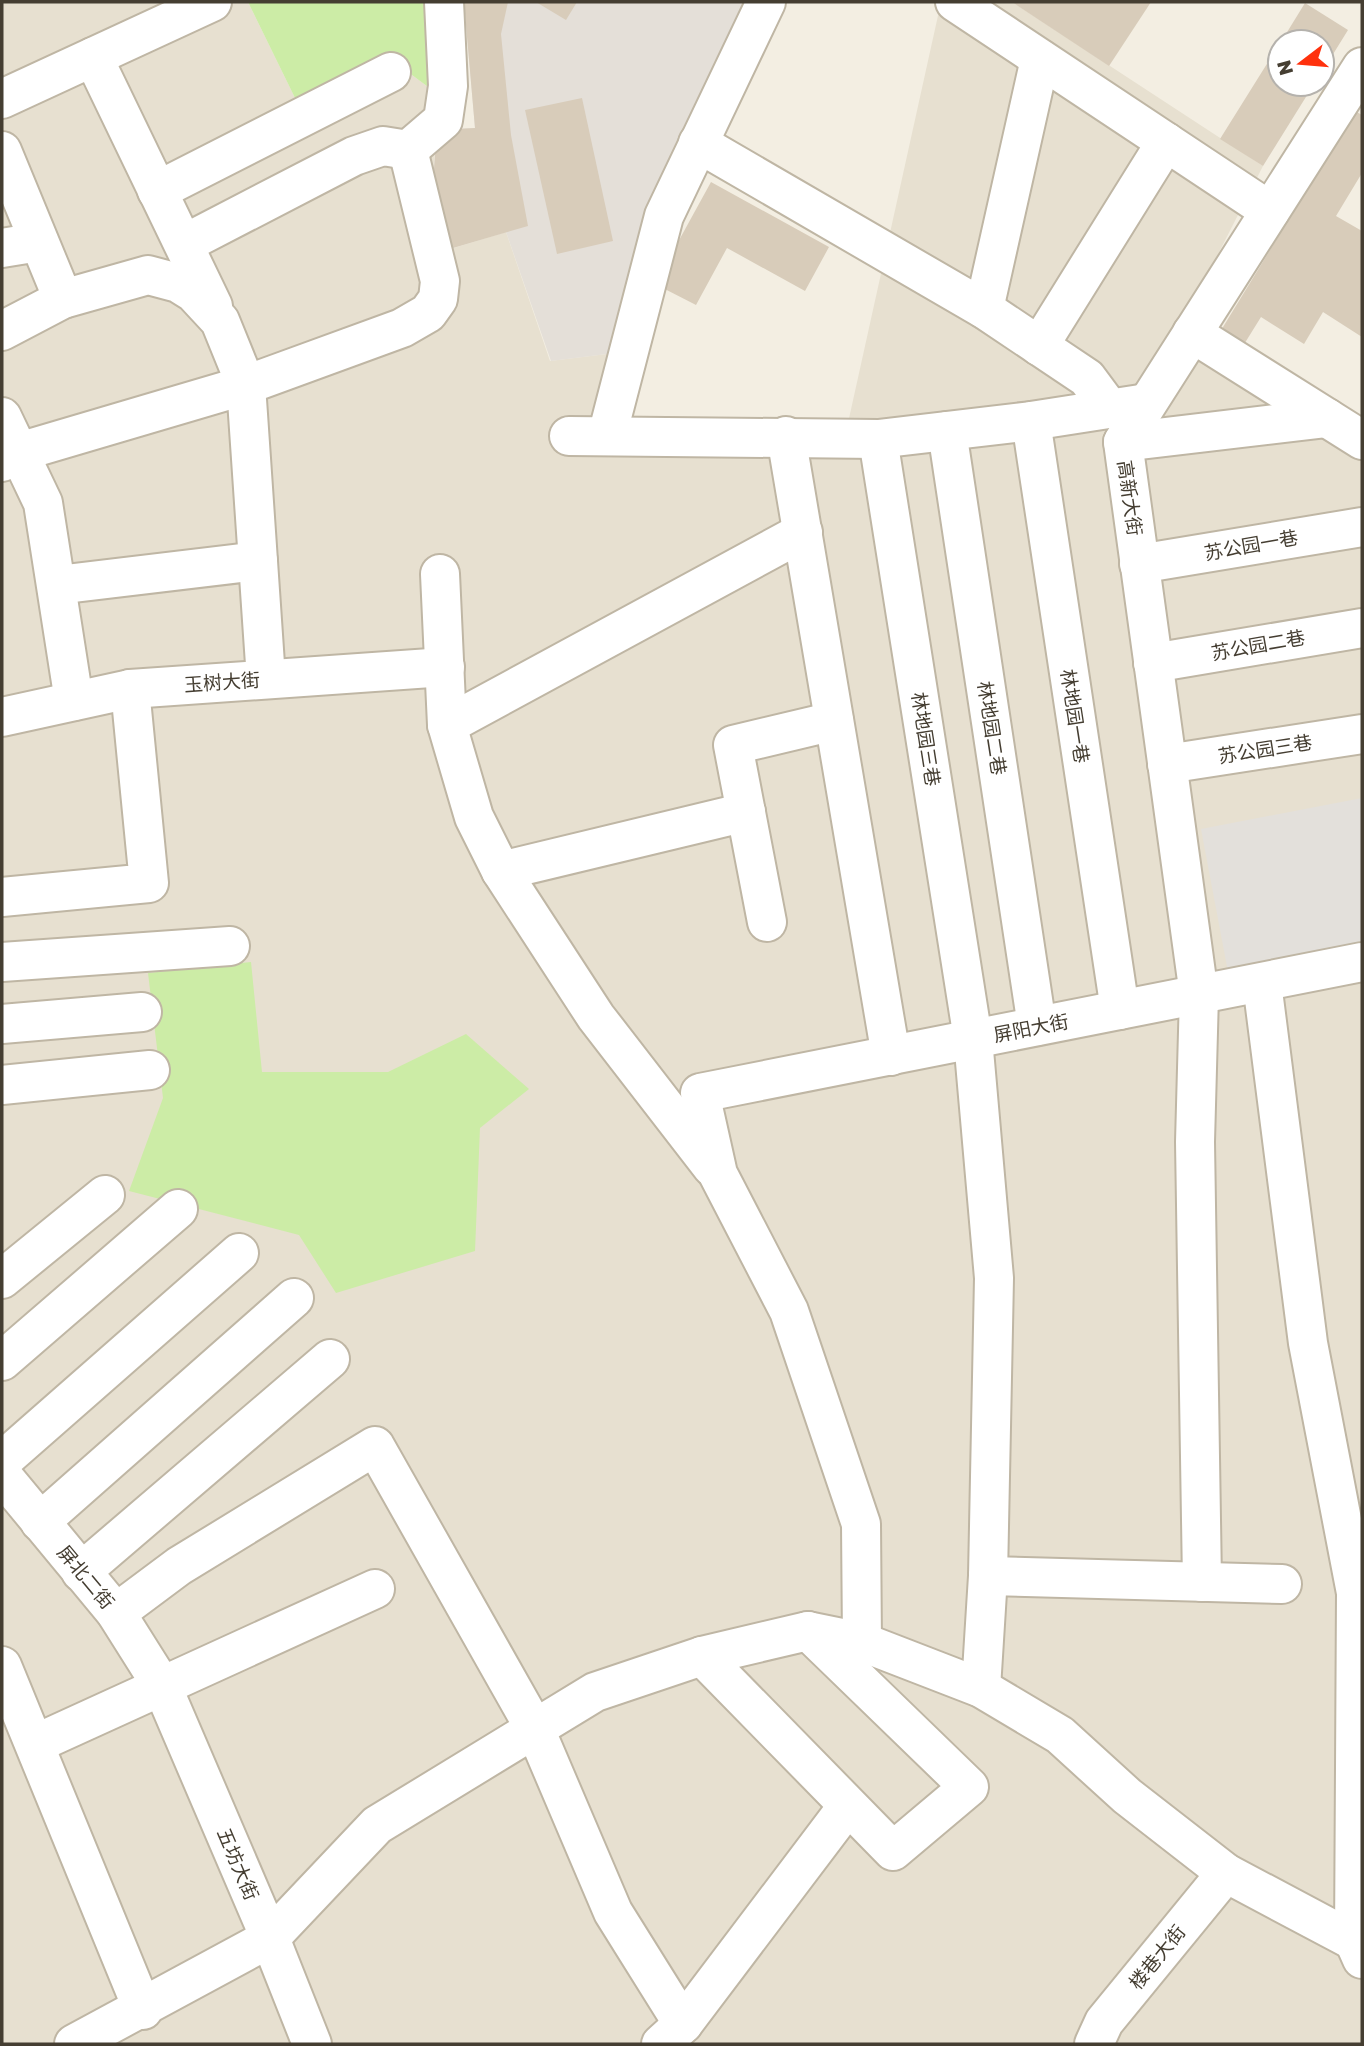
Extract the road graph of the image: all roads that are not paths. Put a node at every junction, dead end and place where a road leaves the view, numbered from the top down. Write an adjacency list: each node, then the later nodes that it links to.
1 (212, 2): 5 (street)
2 (444, 2): 12 (street)
3 (766, 2): 11 (street)
4 (955, 2): 6 (street)
5 (93, 57): 9 (street); 14 (street)
6 (1040, 58): 10 (street); 20 (street)
7 (1362, 67): 15 (street, 高新大街)
8 (391, 72): 14 (street)
9 (2, 99)
10 (1166, 142): 15 (street); 24 (street)
11 (698, 143): 20 (street); 32 (street)
12 (408, 150): 17 (street); 25 (street)
13 (3, 159): 16 (street)
14 (157, 191): 17 (street)
15 (1270, 211): 23 (street, 高新大街)
16 (39, 242): 18 (street); 19 (street)
17 (184, 244): 21 (street)
18 (2, 248)
19 (63, 299): 21 (street); 22 (street)
20 (984, 309): 24 (street)
21 (220, 321): 25 (street)
22 (2, 331)
23 (1192, 333): 27 (street); 29 (street, 高新大街)
24 (1039, 346): 29 (street)
25 (246, 386): 36 (street); 39 (street)
26 (2, 417): 36 (street)
27 (1327, 418): 29 (street); 35 (street)
28 (1031, 421): 29 (street); 30 (street); 63 (street, 林地园一巷)
29 (1116, 426): 40 (street, 高新大街)
30 (947, 431): 34 (street); 66 (street, 林地园二巷)
31 (569, 436): 32 (street)
32 (607, 436): 33 (street)
33 (786, 436): 34 (street); 38 (street)
34 (878, 439): 67 (street, 林地园三巷)
35 (1362, 440)
36 (11, 457): 42 (street)
37 (1362, 527): 40 (street, 苏公园一巷)
38 (803, 532): 50 (street); 51 (street)
39 (258, 561): 42 (street); 46 (street)
40 (1139, 564): 44 (street, 高新大街)
41 (440, 573): 45 (street)
42 (57, 585): 48 (street)
43 (1362, 628): 44 (street, 苏公园二巷)
44 (1153, 663): 53 (street, 高新大街)
45 (445, 667): 46 (street, 玉树大街); 51 (street)
46 (266, 679): 47 (street, 玉树大街)
47 (130, 689): 48 (street, 玉树大街); 56 (street)
48 (74, 701): 49 (street, 玉树大街)
49 (2, 717)
50 (834, 721): 54 (street); 68 (street)
51 (447, 726): 55 (street)
52 (1362, 734): 53 (street, 苏公园三巷)
53 (1167, 764): 62 (street, 高新大街)
54 (746, 813): 55 (street); 57 (street)
55 (501, 871): 71 (street)
56 (2, 897)
57 (767, 922)
58 (230, 946): 59 (street)
59 (2, 962)
60 (1362, 962): 61 (street, 屏阳大街)
61 (1262, 984): 62 (street, 屏阳大街); 87 (street)
62 (1199, 995): 63 (street, 屏阳大街); 84 (street, 高新大街)
63 (1120, 1010): 66 (street, 屏阳大街)
64 (142, 1013): 65 (street)
65 (2, 1024)
66 (1037, 1026): 67 (street, 屏阳大街)
67 (973, 1040): 68 (street, 屏阳大街); 83 (street, 林地园三巷)
68 (891, 1056): 71 (street, 屏阳大街)
69 (150, 1070): 70 (street)
70 (2, 1085)
71 (718, 1174): 90 (street)
72 (105, 1195): 75 (street)
73 (178, 1209): 78 (street)
74 (239, 1253): 79 (street)
75 (2, 1279)
76 (294, 1298): 81 (street)
77 (330, 1359): 82 (street)
78 (2, 1361)
79 (2, 1461)
80 (2, 1475): 81 (street, 屏北二街)
81 (40, 1522): 82 (street, 屏北二街)
82 (81, 1572): 88 (street, 屏北二街)
83 (988, 1576): 84 (street); 94 (street, 林地园三巷)
84 (1202, 1582): 85 (street)
85 (1282, 1584)
86 (375, 1589): 93 (street)
87 (1359, 1593): 100 (street)
88 (116, 1613): 93 (street, 屏北二街); 95 (street)
89 (808, 1631): 90 (street); 91 (street); 97 (street)
90 (862, 1642): 94 (street)
91 (702, 1656): 95 (street); 97 (street)
92 (2, 1666): 96 (street)
93 (162, 1686): 96 (street); 99 (street, 五坊大街)
94 (981, 1688): 98 (street)
95 (535, 1729): 99 (street); 102 (street)
96 (35, 1744): 101 (street)
97 (847, 1807): 102 (street)
98 (1226, 1873): 100 (street); 105 (street, 楼巷大街)
99 (270, 1938): 101 (street); 104 (street, 五坊大街)
100 (1358, 1950)
101 (143, 2010): 103 (street)
102 (672, 2034)
103 (74, 2044)
104 (312, 2044)
105 (1094, 2044)

